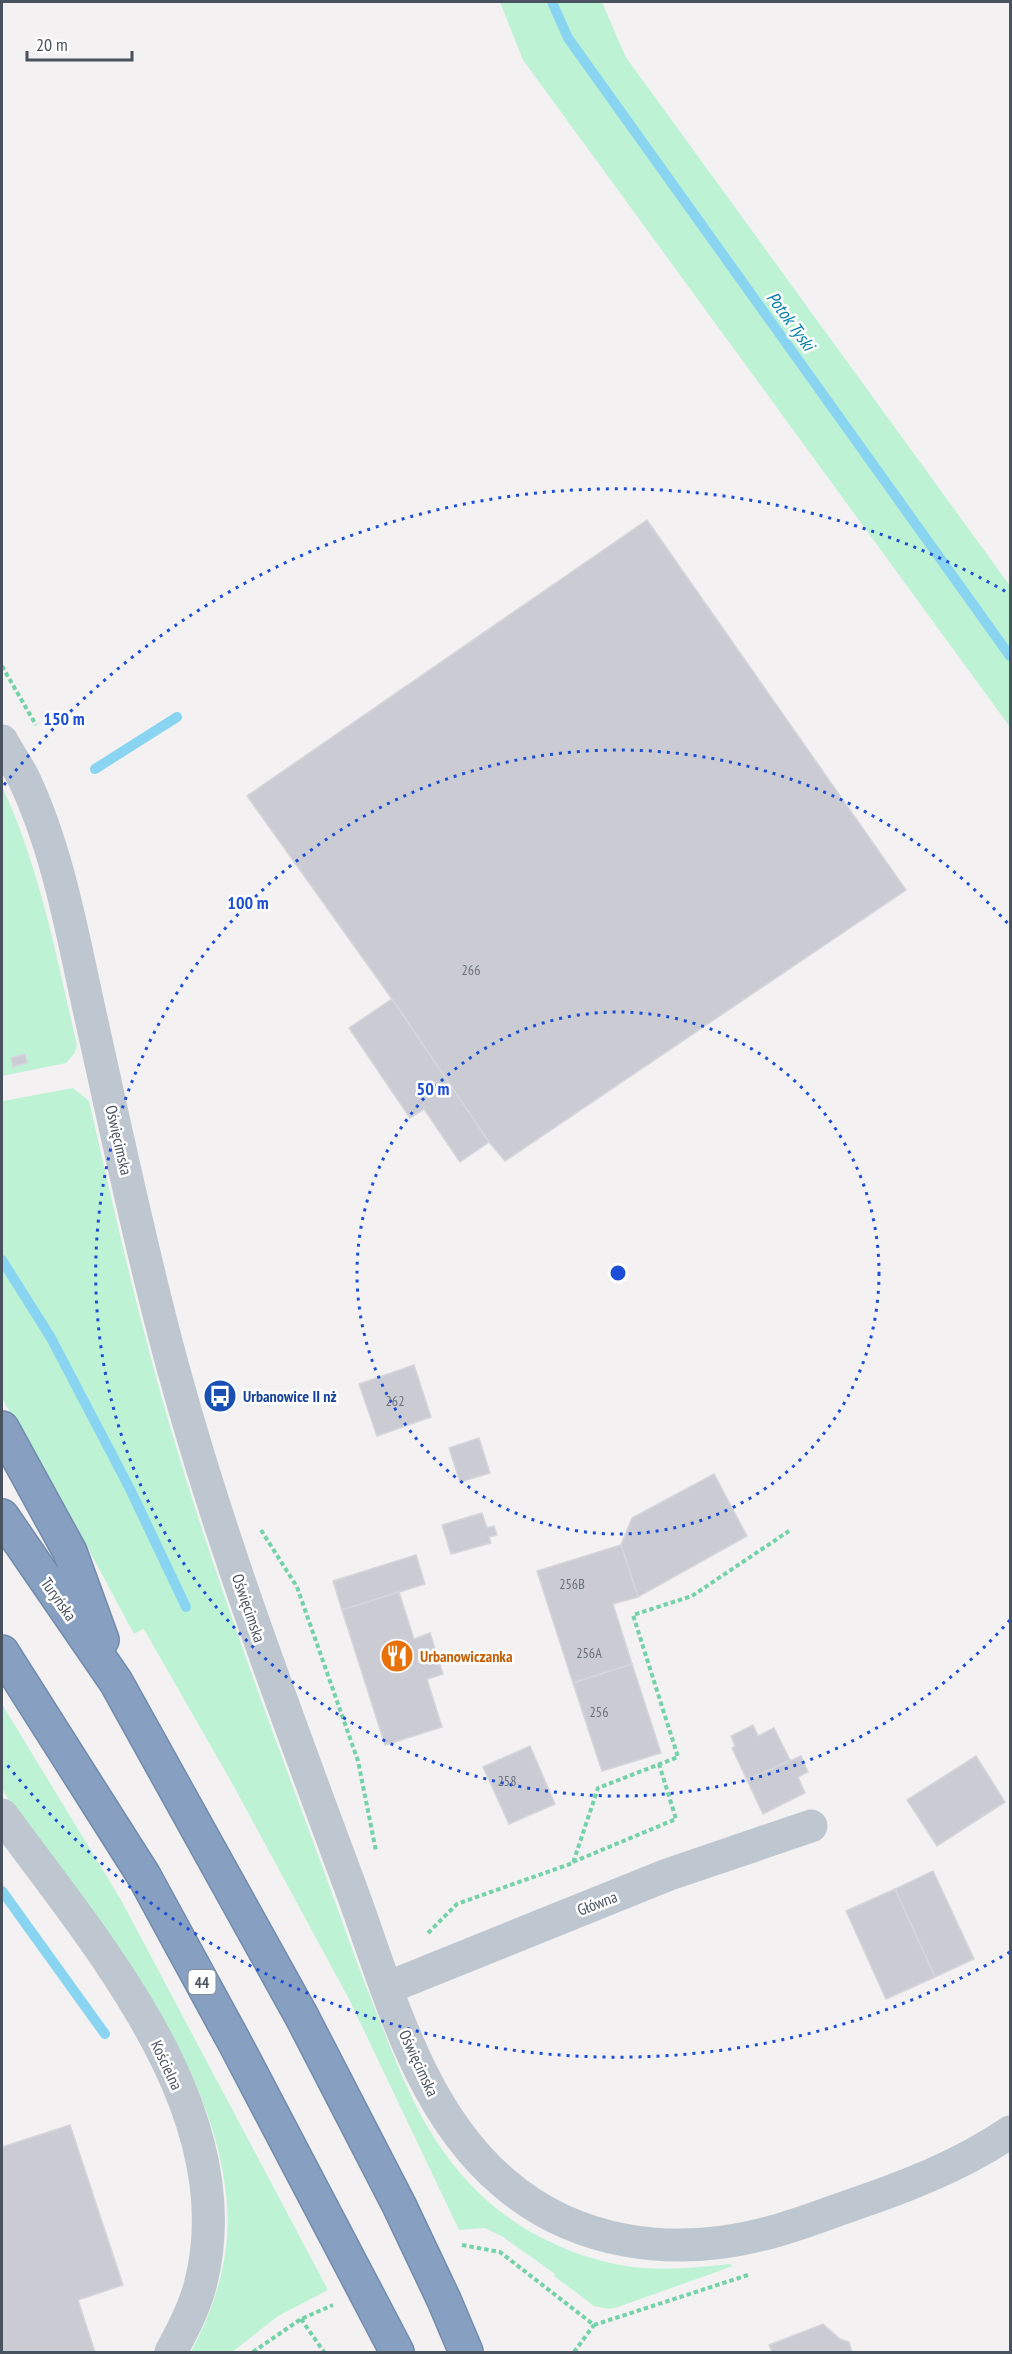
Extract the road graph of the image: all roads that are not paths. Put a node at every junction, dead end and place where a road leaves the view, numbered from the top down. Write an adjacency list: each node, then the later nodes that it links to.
1 (2, 741): 8 (street, Oświęcimska)
2 (2, 1428): 5 (highway)
3 (2, 1516): 5 (highway, Turyńska)
4 (3, 1655): 11 (highway, 44)
5 (116, 1682): 12 (highway)
6 (2, 1815): 10 (street, Kościelna)
7 (811, 1826): 8 (street, Główna)
8 (387, 1988): 9 (street, Oświęcimska)
9 (1011, 2132)
10 (171, 2352)
11 (397, 2352)
12 (466, 2352)

